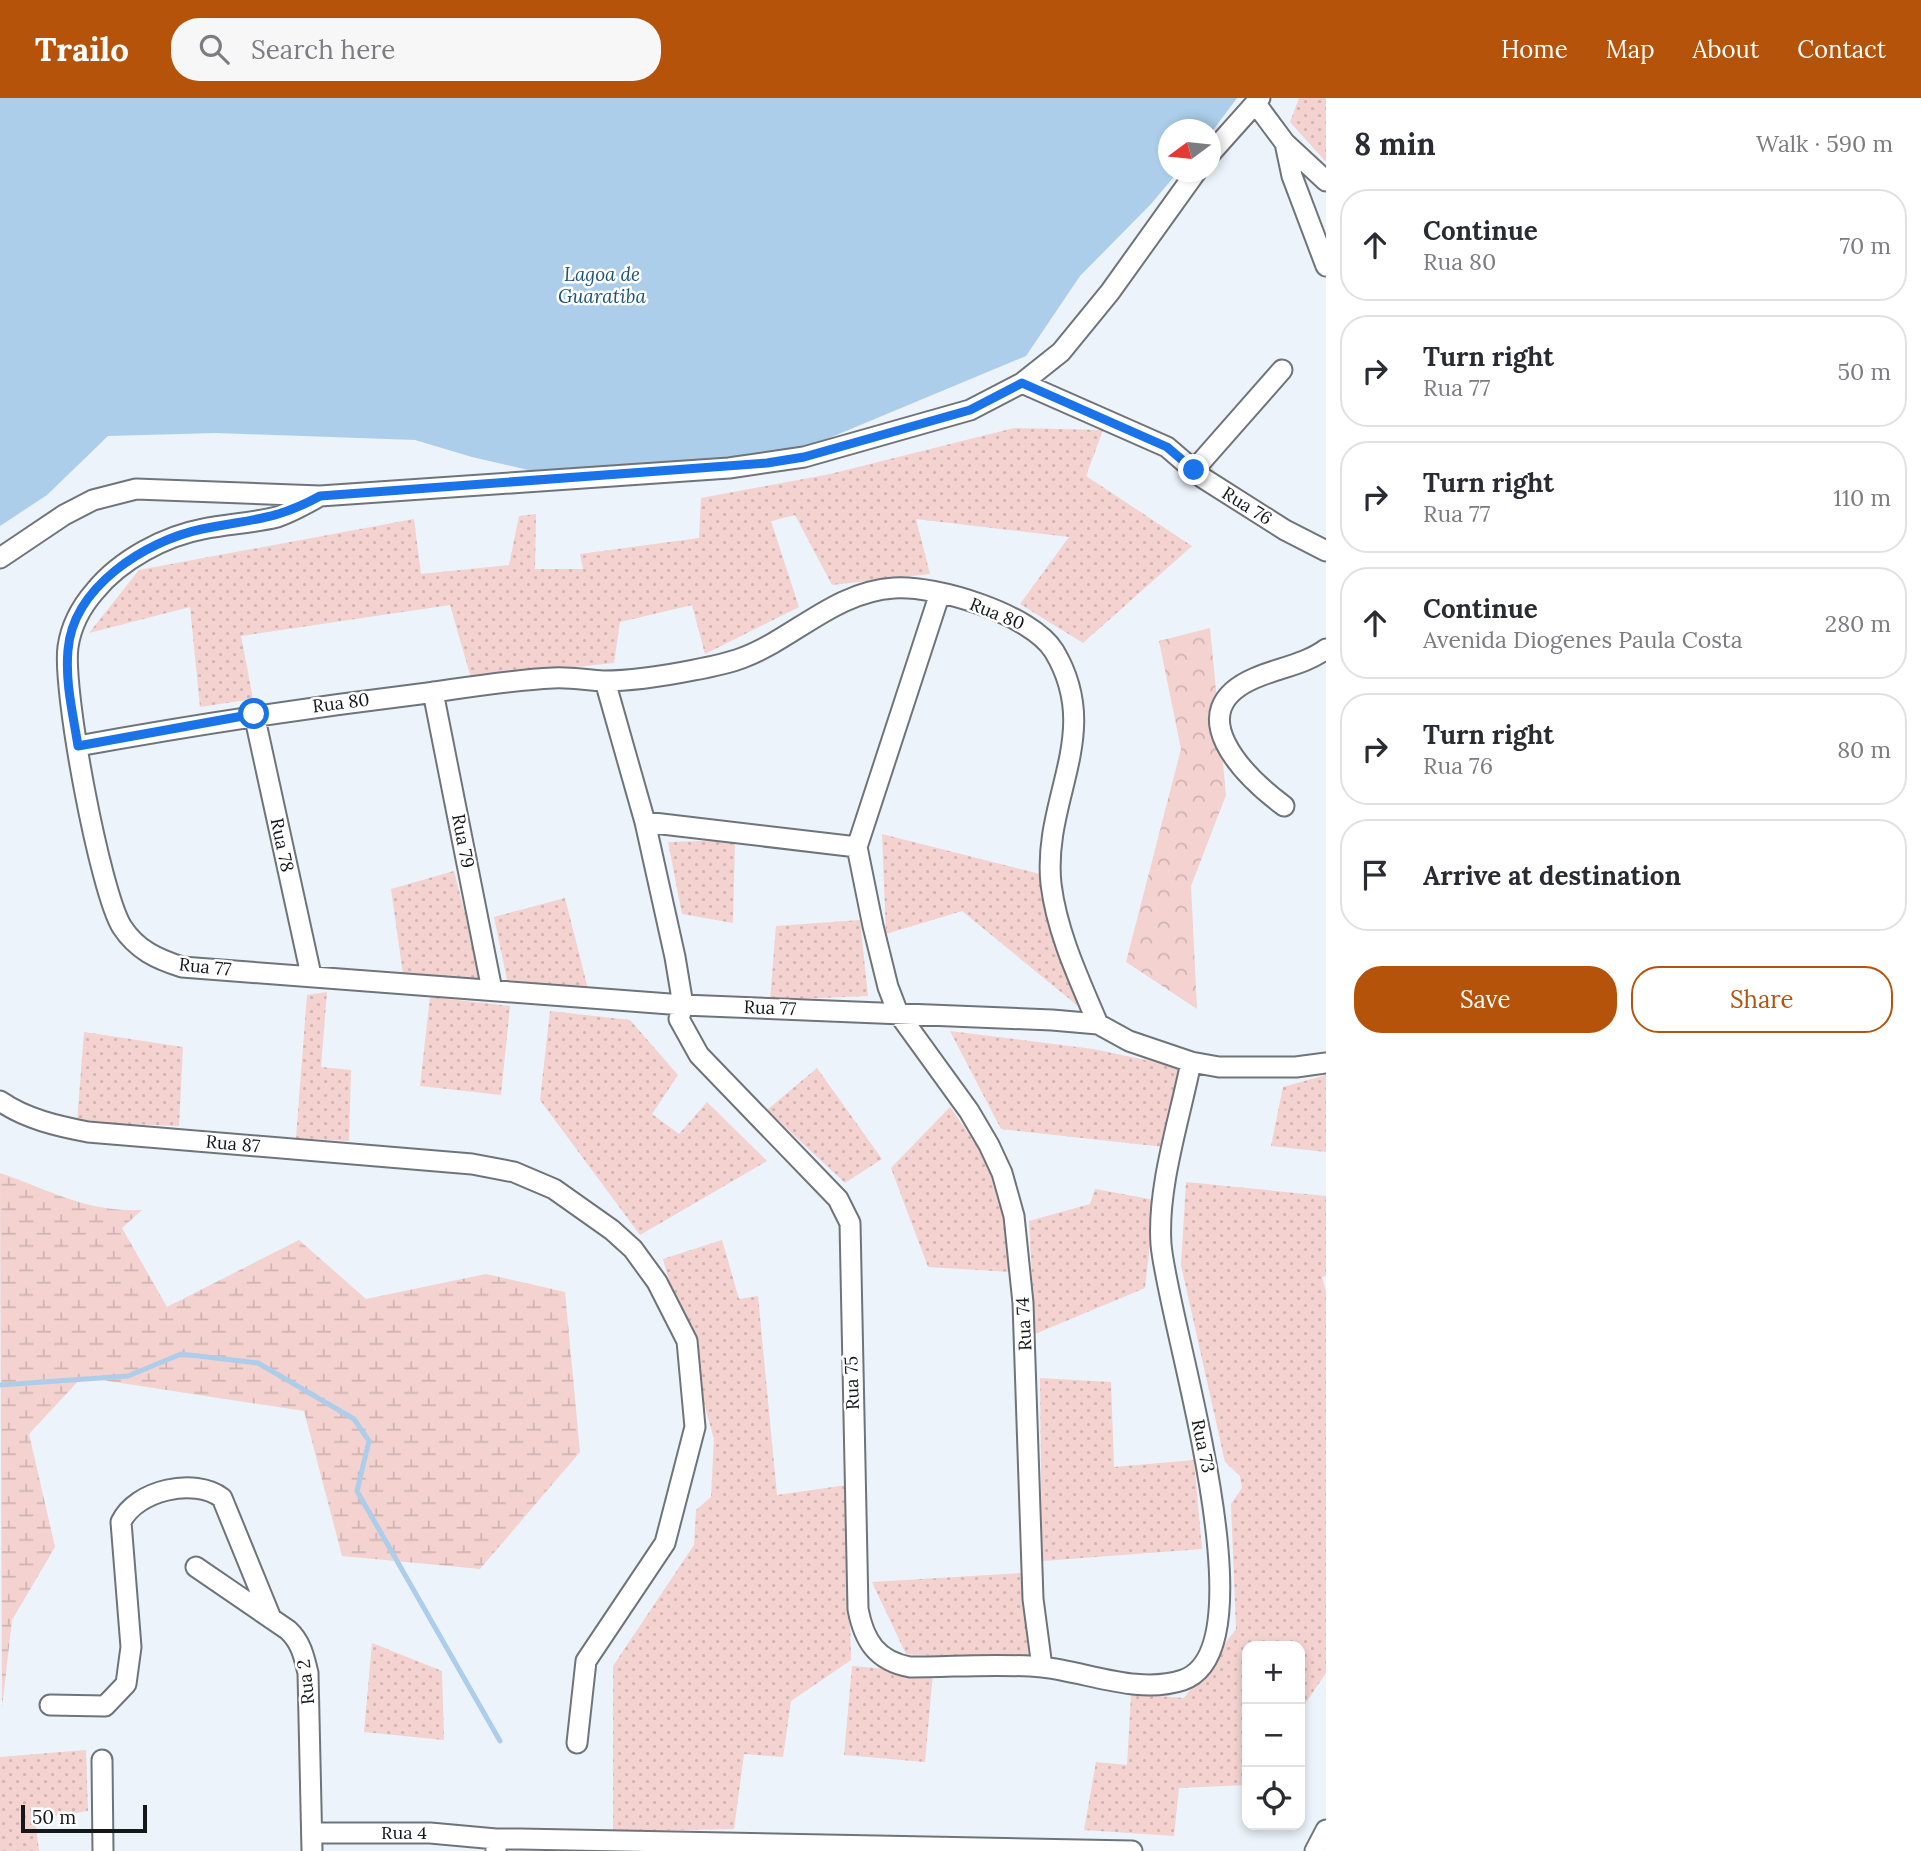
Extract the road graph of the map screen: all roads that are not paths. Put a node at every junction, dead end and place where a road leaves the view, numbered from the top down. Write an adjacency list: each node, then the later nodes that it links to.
1 (1258, 101): 2 (street); 3 (street)
2 (1221, 141)
3 (1285, 143): 4 (street); 6 (street)
4 (1326, 181)
5 (1188, 182): 8 (street)
6 (1326, 266)
7 (1282, 370): 9 (street)
8 (1022, 383): 9 (street, Rua 76); 10 (street)
9 (1194, 470): 11 (street, Rua 76)
10 (320, 496): 12 (street); 18 (street, Rua 77)
11 (1326, 551)
12 (0, 558)
13 (940, 593): 15 (street, Rua 80); 21 (street); 26 (street, Rua 80)
14 (1326, 649): 19 (street)
15 (605, 681): 16 (street, Rua 80); 20 (street)
16 (433, 692): 17 (street, Rua 80); 23 (street, Rua 79)
17 (254, 714): 18 (street, Rua 80); 22 (street, Rua 78)
18 (78, 746): 22 (street, Rua 77)
19 (1284, 806)
20 (645, 822): 21 (street); 24 (street)
21 (857, 847): 25 (street, Rua 74)
22 (311, 975): 23 (street, Rua 77)
23 (492, 990): 24 (street, Rua 77)
24 (683, 1005): 25 (street, Rua 77); 32 (street, Rua 75)
25 (898, 1013): 26 (street); 32 (street, Rua 74)
26 (1098, 1024): 27 (street)
27 (1191, 1062): 28 (street); 32 (street, Rua 73)
28 (1326, 1063)
29 (0, 1101): 34 (street, Rua 87)
30 (196, 1567): 31 (street, Rua 2)
31 (271, 1618): 33 (street); 37 (street, Rua 2)
32 (1042, 1667)
33 (50, 1704)
34 (577, 1743)
35 (102, 1760): 39 (street)
36 (1326, 1830): 41 (street)
37 (312, 1842): 38 (street, Rua 4)
38 (496, 1845): 40 (street, Rua 4)
39 (103, 1851)
40 (1132, 1851)
41 (1315, 1851)

